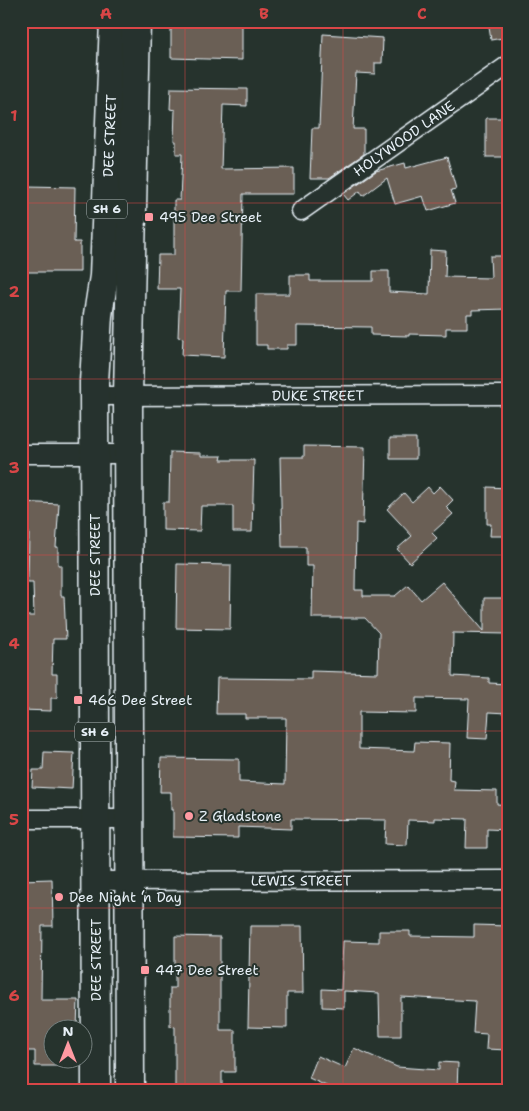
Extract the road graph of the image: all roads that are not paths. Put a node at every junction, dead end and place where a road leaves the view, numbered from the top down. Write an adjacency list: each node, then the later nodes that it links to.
1 (114, 21): 6 (main road, DEE STREET / SH 6)
2 (136, 21): 7 (main road, DEE STREET / SH 6)
3 (508, 65): 4 (street, HOLYWOOD LANE)
4 (301, 211)
5 (508, 395): 7 (street, DUKE STREET)
6 (94, 396): 7 (street, DUKE STREET); 9 (main road, DEE STREET / SH 6)
7 (128, 396): 10 (main road, DEE STREET / SH 6)
8 (21, 454): 9 (street)
9 (94, 454): 10 (street); 12 (main road, DEE STREET / SH 6)
10 (128, 454): 13 (main road, DEE STREET / SH 6)
11 (21, 819): 12 (street)
12 (95, 819): 13 (street); 15 (main road, DEE STREET / SH 6)
13 (129, 819): 16 (main road, DEE STREET / SH 6)
14 (508, 880): 16 (street, LEWIS STREET)
15 (95, 881): 16 (street, LEWIS STREET); 17 (main road, DEE STREET / SH 6)
16 (129, 881): 18 (main road, DEE STREET / SH 6)
17 (96, 1090)
18 (130, 1090)

